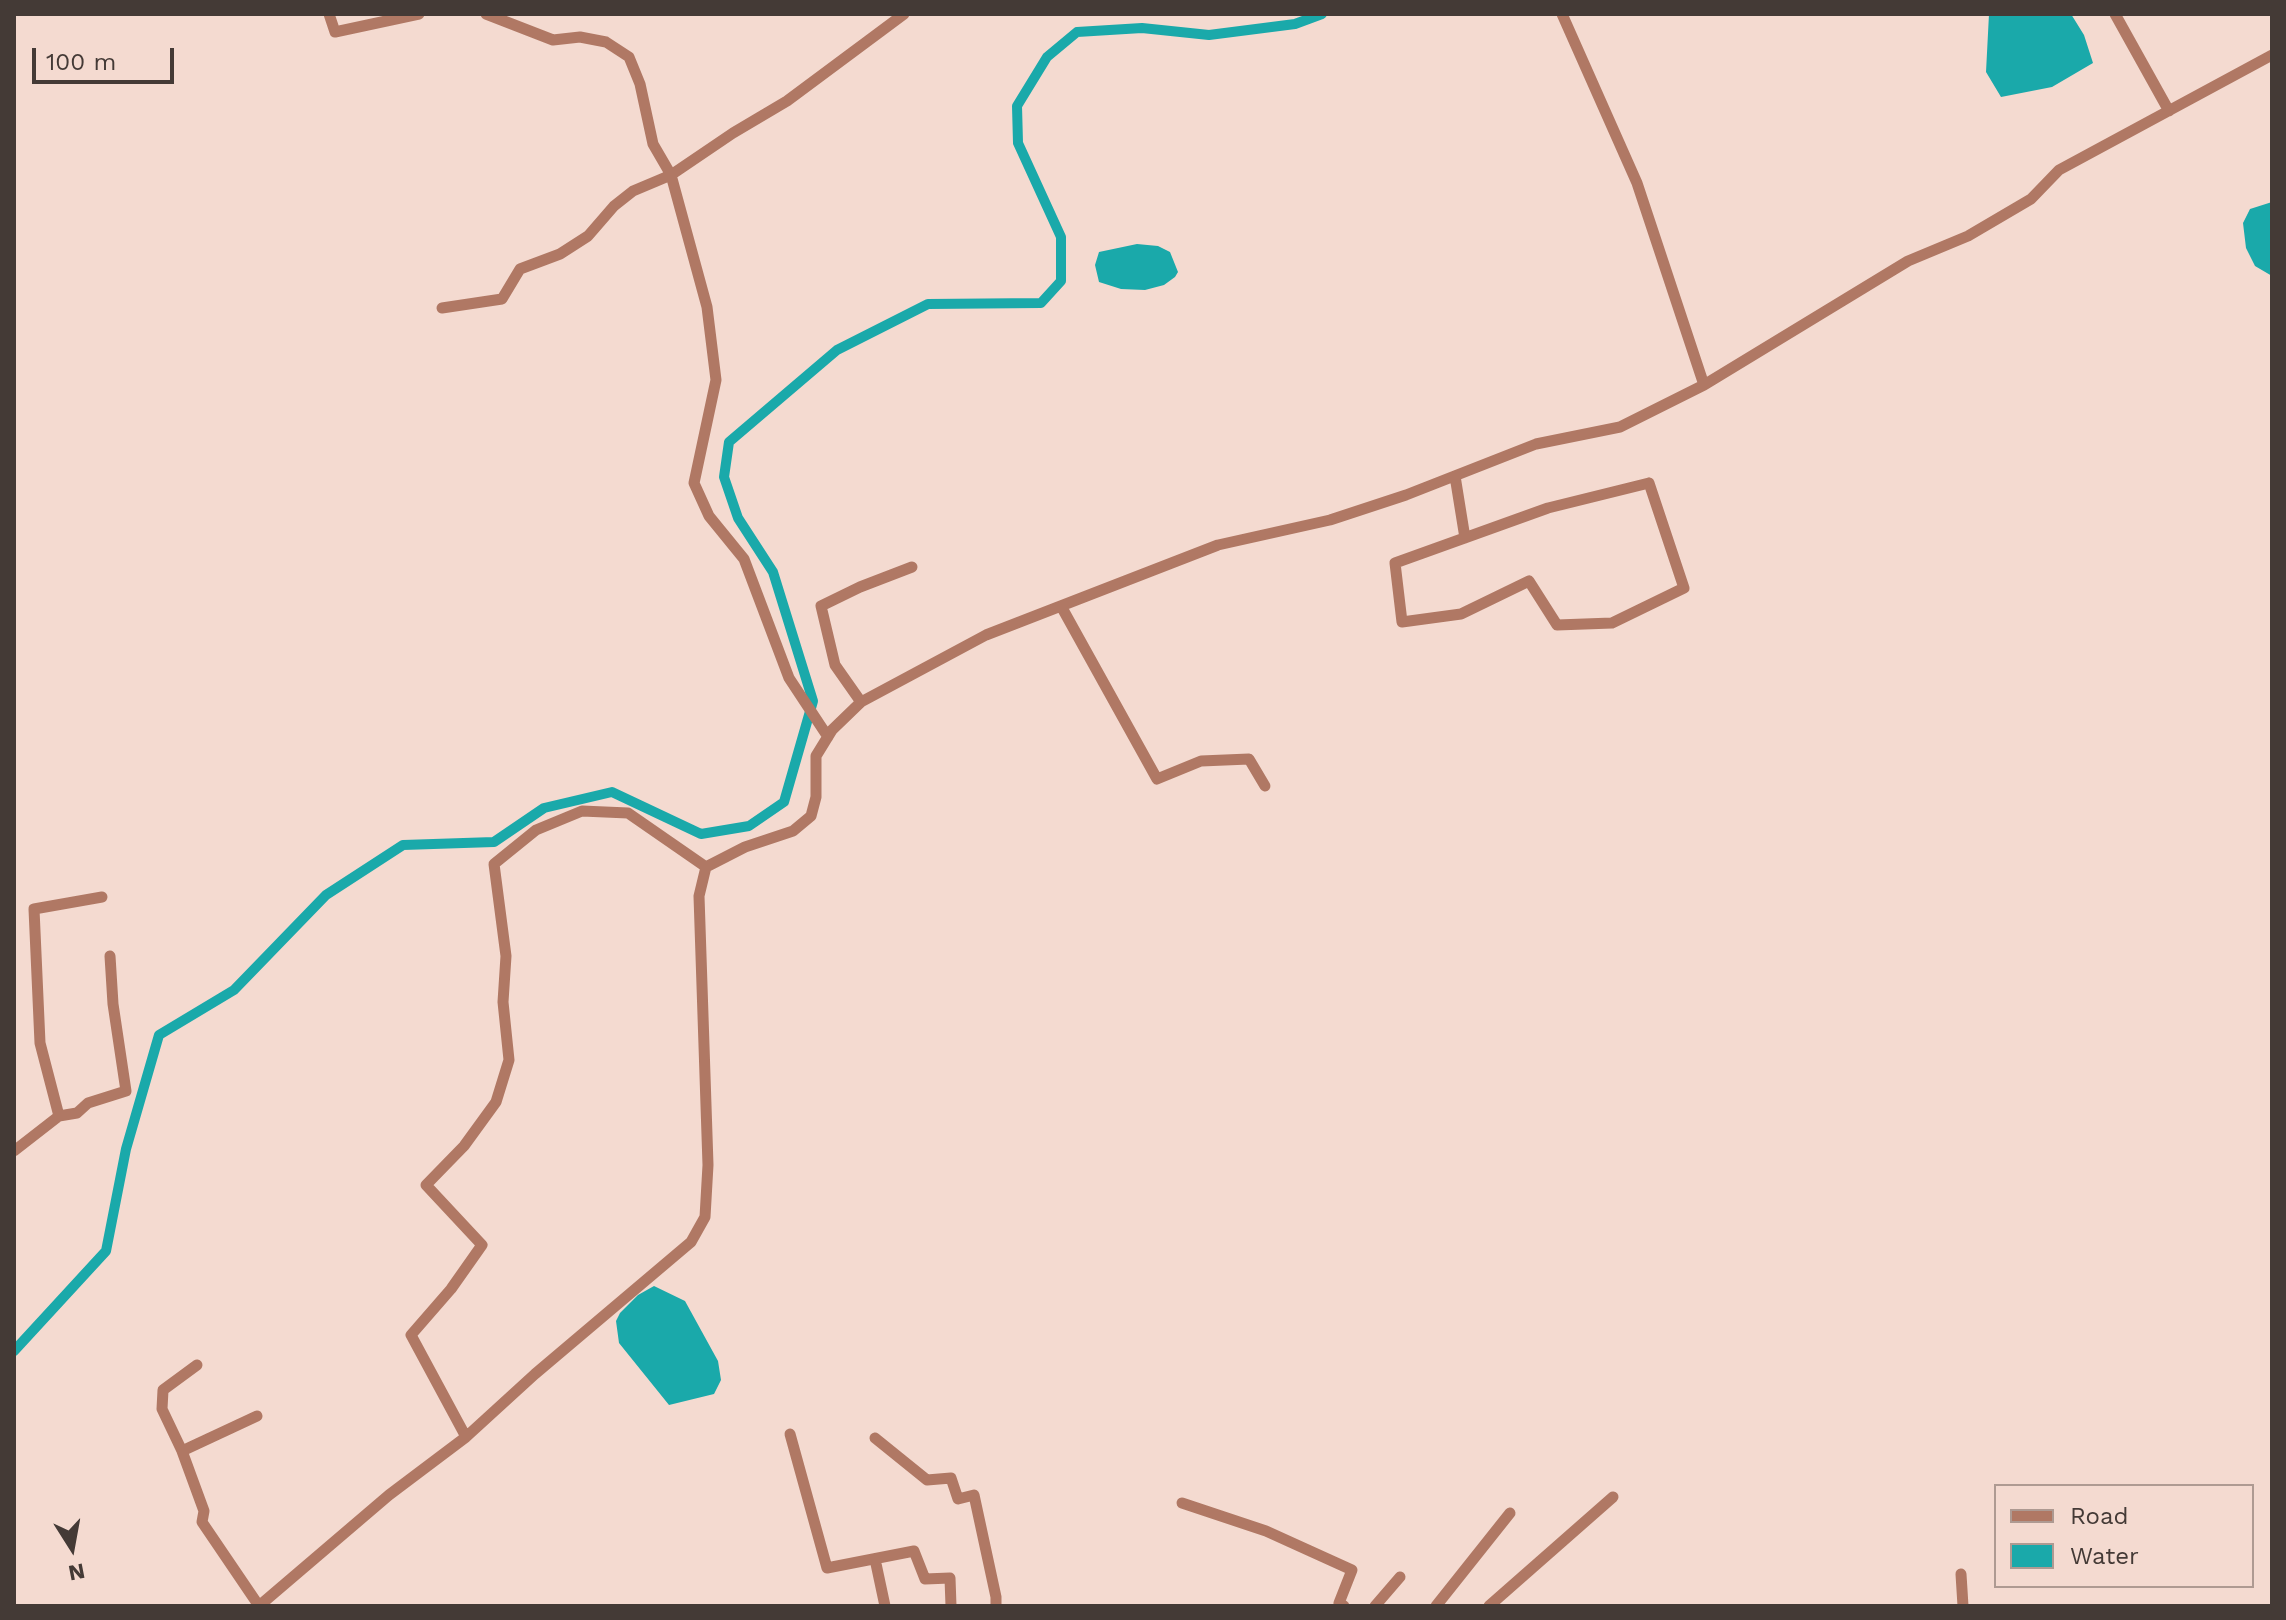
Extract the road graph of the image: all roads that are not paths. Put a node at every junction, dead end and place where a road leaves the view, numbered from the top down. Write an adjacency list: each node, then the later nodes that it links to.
1 (329, 14): 2 (street)
2 (419, 14)
3 (486, 14): 9 (street)
4 (904, 14): 9 (street)
5 (1562, 14): 11 (street)
6 (2115, 14): 8 (street)
7 (2272, 55): 8 (street)
8 (2169, 111): 11 (street)
9 (671, 175): 10 (street); 17 (street)
10 (442, 308)
11 (1704, 385): 12 (street)
12 (1455, 476): 13 (street); 15 (street)
13 (1465, 538): 13 (street)
14 (912, 567): 16 (street)
15 (1061, 606): 16 (street); 18 (street)
16 (861, 702): 17 (street)
17 (826, 734): 19 (street)
18 (1265, 786)
19 (706, 867): 27 (street); 27 (street)
20 (102, 897): 22 (street)
21 (110, 956): 22 (street)
22 (59, 1116): 23 (street)
23 (14, 1151)
24 (197, 1365): 29 (street)
25 (257, 1416): 29 (street)
26 (790, 1434): 33 (street)
27 (466, 1437): 37 (street)
28 (875, 1438): 40 (street)
29 (182, 1451): 37 (street)
30 (1613, 1497): 43 (street)
31 (1182, 1503): 36 (street)
32 (1510, 1513): 42 (street)
33 (875, 1559): 38 (street); 39 (street)
34 (1961, 1574): 44 (street)
35 (1400, 1577): 41 (street)
36 (1342, 1604)
37 (259, 1606)
38 (885, 1606)
39 (951, 1606)
40 (996, 1606)
41 (1375, 1606)
42 (1436, 1606)
43 (1489, 1606)
44 (1963, 1606)

